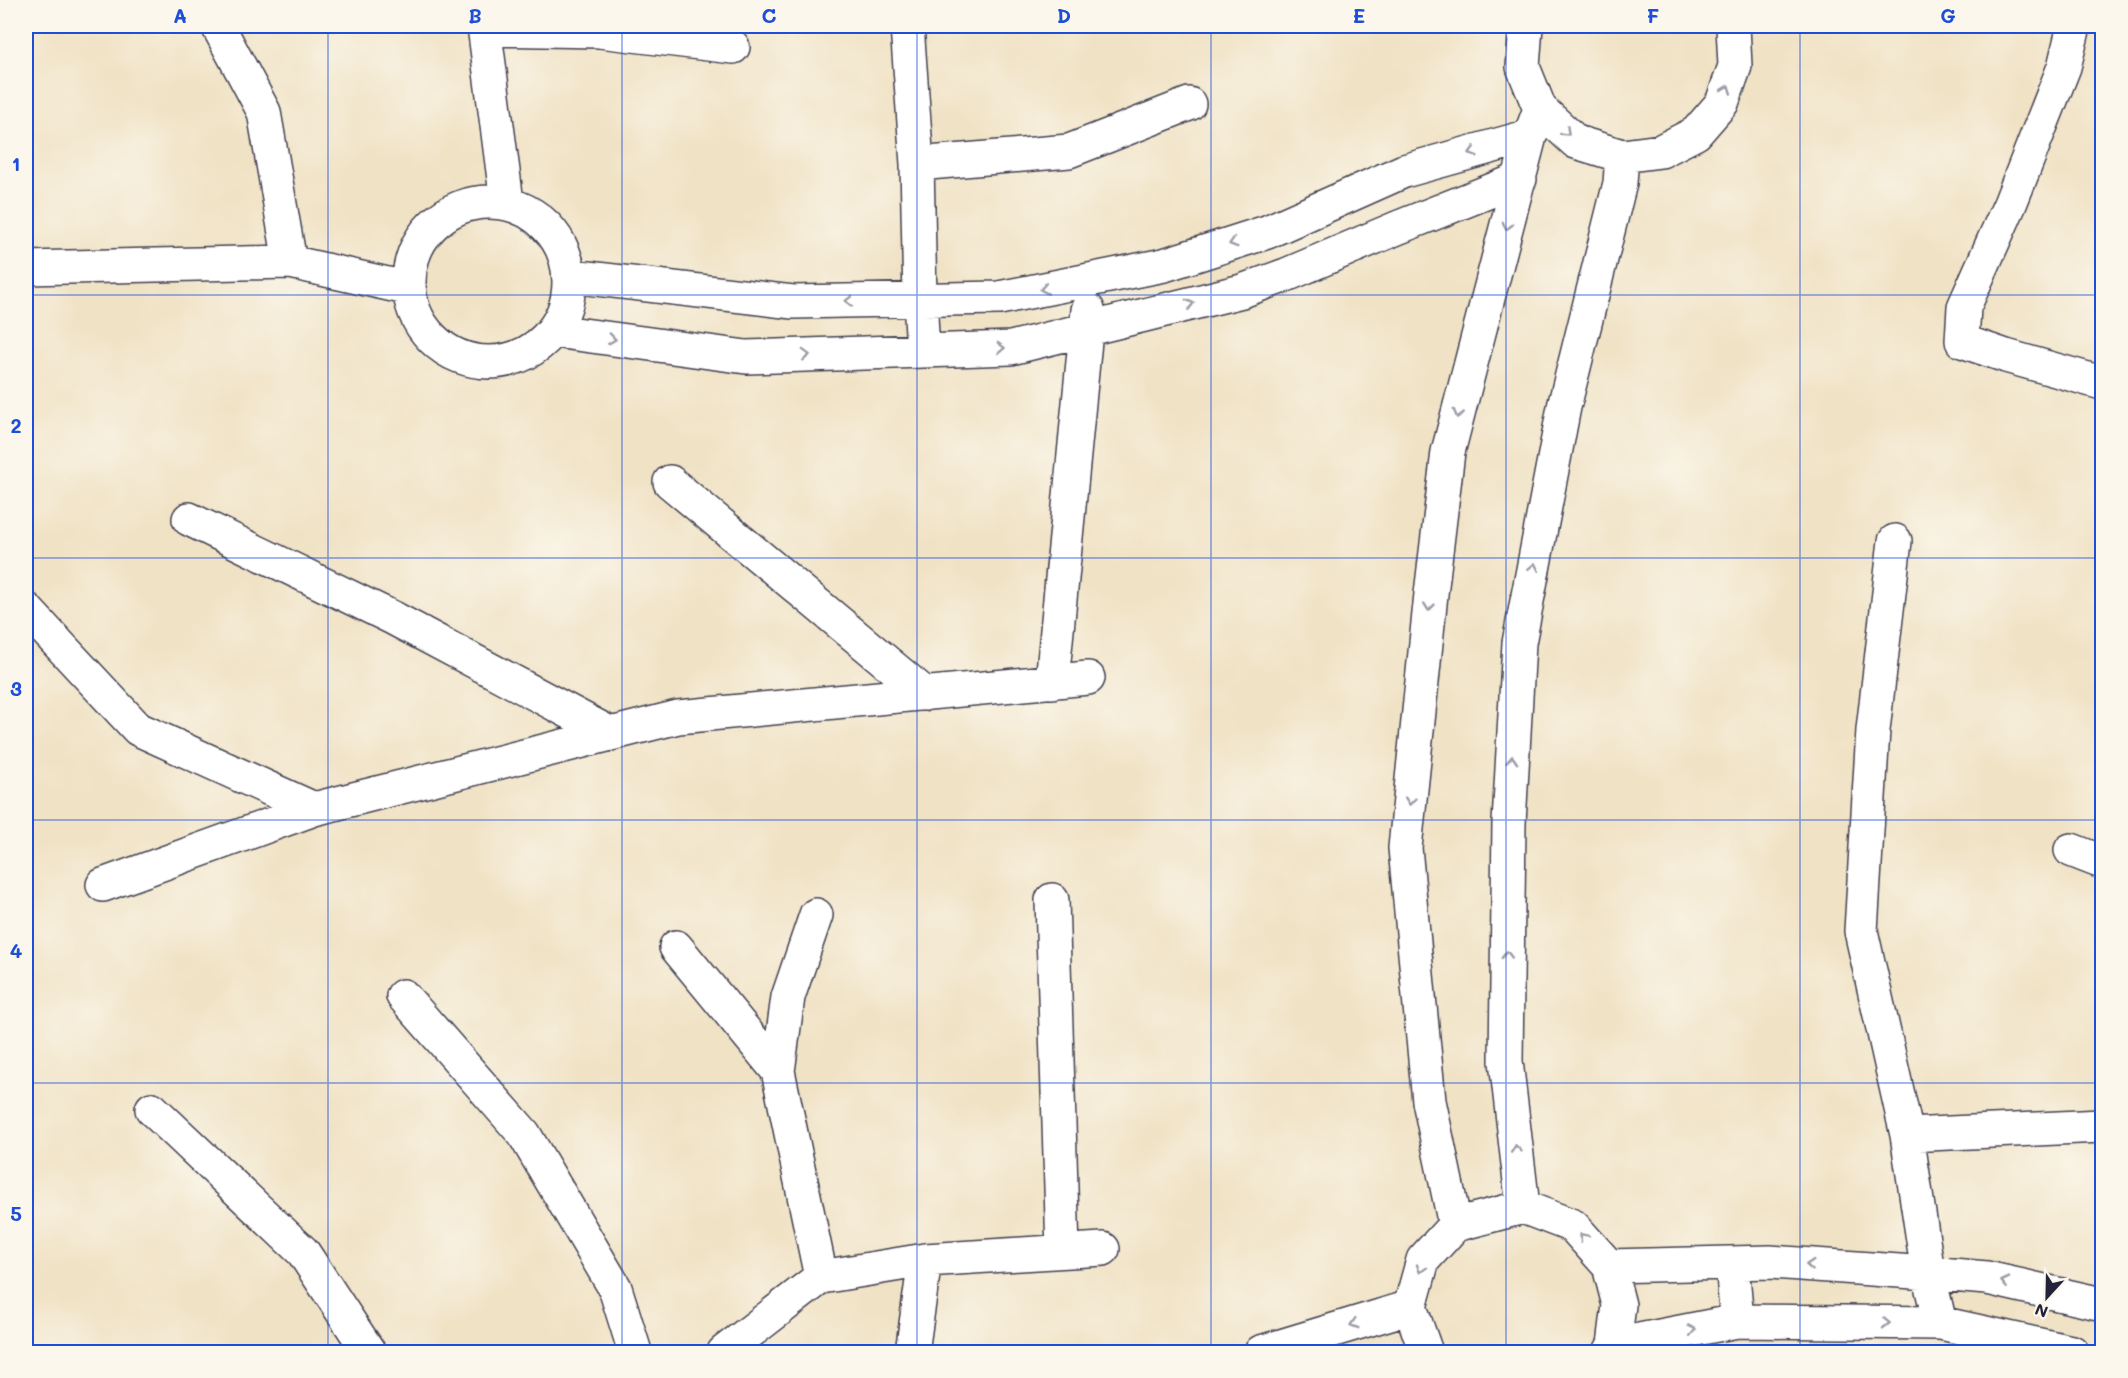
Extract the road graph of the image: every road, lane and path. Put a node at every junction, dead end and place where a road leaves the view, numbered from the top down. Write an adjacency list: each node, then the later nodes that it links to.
1 (218, 26): 16 (street)
2 (907, 26): 12 (street)
3 (1526, 26): 10 (street)
4 (1733, 26): 11 (street, one-way to 4)
5 (2074, 26): 26 (street)
6 (485, 27): 7 (street); 14 (street)
7 (670, 32): 8 (street)
8 (733, 47)
9 (1189, 104): 12 (street)
10 (1535, 122): 11 (street, one-way to 11); 13 (street); 15 (street, one-way to 15)
11 (1622, 156): 47 (street, one-way to 11)
12 (917, 164): 22 (street)
13 (1520, 179): 18 (street); 48 (street, one-way to 48)
14 (507, 202): 19 (street); 21 (street)
15 (1268, 232): 18 (street); 20 (street, one-way to 20)
16 (290, 262): 17 (street); 21 (street)
17 (26, 268)
18 (1286, 275): 23 (street, one-way to 18)
19 (571, 276): 22 (street, one-way to 19); 24 (street)
20 (1091, 280): 22 (street, one-way to 22); 23 (street)
21 (406, 288): 24 (street)
22 (920, 299): 25 (street)
23 (1086, 329): 25 (street, one-way to 23); 32 (street)
24 (554, 331): 25 (street, one-way to 25)
25 (923, 351)
26 (2103, 383)
27 (670, 482): 33 (street)
28 (189, 519): 34 (street)
29 (1895, 541): 46 (street)
30 (26, 609): 35 (street)
31 (1088, 678): 32 (street)
32 (1052, 682): 33 (street)
33 (925, 694): 34 (street)
34 (611, 734): 35 (street)
35 (314, 809): 38 (street)
36 (2071, 850): 37 (street)
37 (2103, 862)
38 (103, 885)
39 (1052, 900): 50 (street)
40 (816, 915): 43 (street)
41 (676, 947): 43 (street)
42 (403, 996): 62 (street)
43 (778, 1071): 55 (street)
44 (152, 1109): 61 (street)
45 (2103, 1126): 46 (street)
46 (1907, 1135): 54 (street)
47 (1523, 1207): 48 (street); 53 (street, one-way to 47)
48 (1455, 1225): 57 (street, one-way to 57)
49 (1103, 1249): 50 (street)
50 (1063, 1251): 51 (street)
51 (925, 1260): 55 (street); 64 (street)
52 (1732, 1263): 53 (street); 54 (street, one-way to 52); 58 (street)
53 (1609, 1266): 60 (street)
54 (1928, 1274): 56 (street, one-way to 54); 59 (street)
55 (821, 1277): 63 (street)
56 (2103, 1304)
57 (1410, 1307): 65 (street, one-way to 65); 66 (street)
58 (1737, 1321): 59 (street, one-way to 59); 60 (street, one-way to 58)
59 (1940, 1323): 67 (street)
60 (1612, 1349)
61 (369, 1353)
62 (635, 1353)
63 (724, 1353)
64 (912, 1353)
65 (1261, 1353)
66 (1426, 1353)
67 (2072, 1353)

